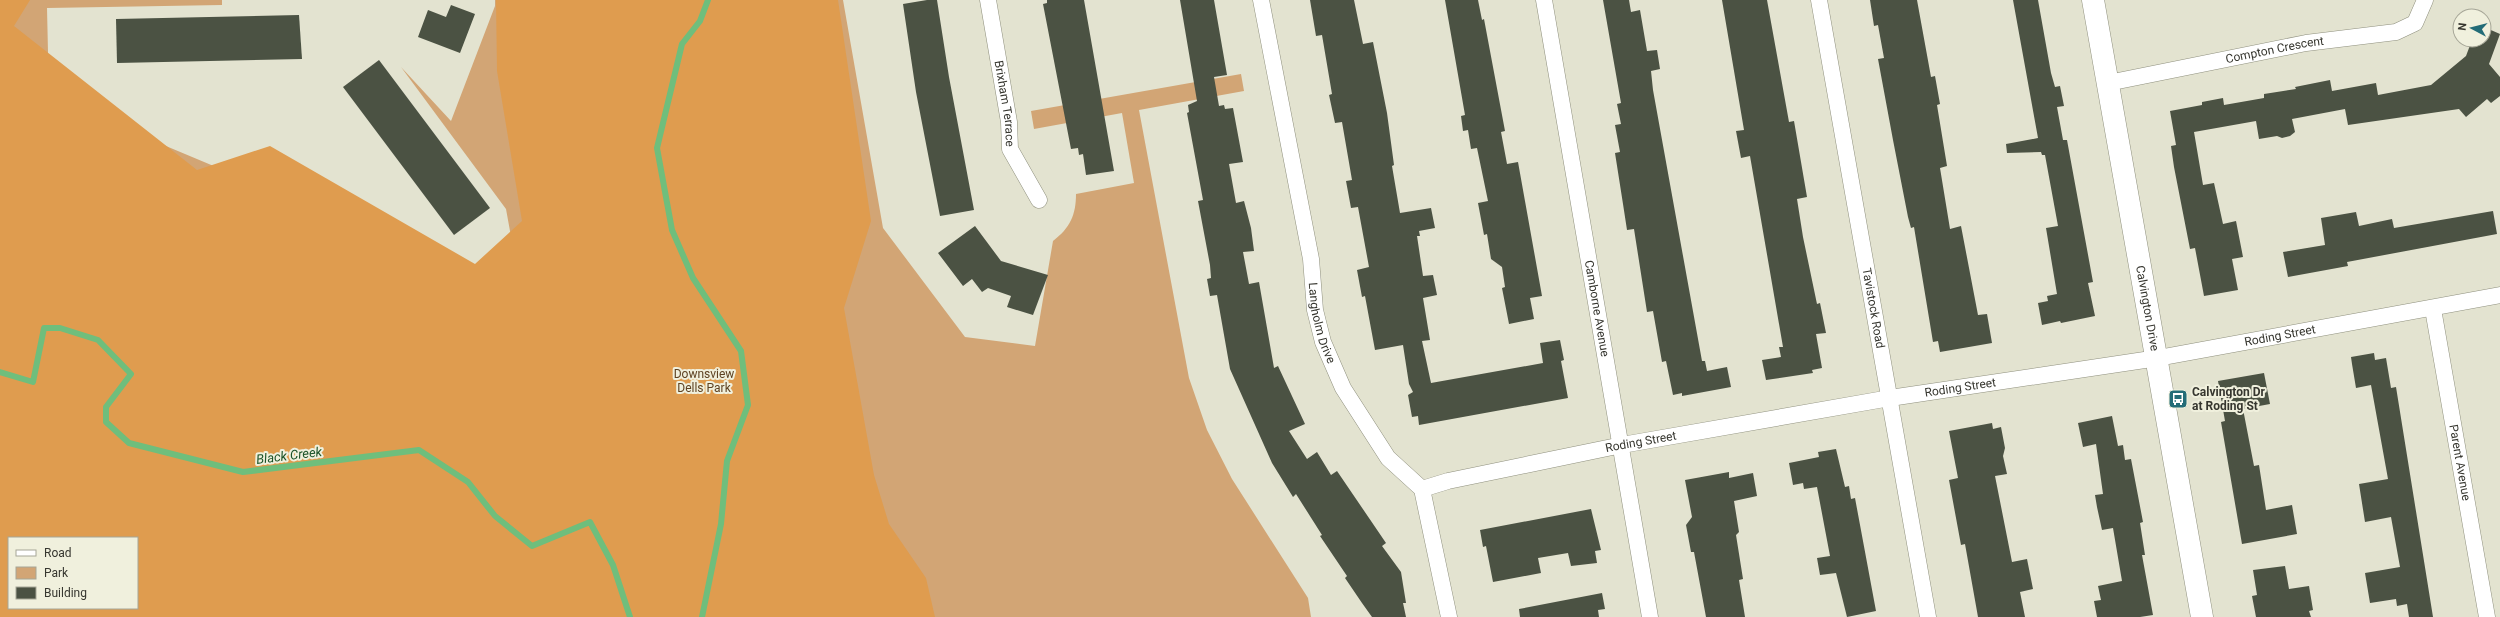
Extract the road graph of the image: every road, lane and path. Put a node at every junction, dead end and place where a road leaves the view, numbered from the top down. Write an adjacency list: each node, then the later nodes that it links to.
1 (988, 0): 8 (street, Brixham Terrace)
2 (1261, 0): 14 (street, Langholm Drive)
3 (1544, 0): 13 (street, Camborne Avenue)
4 (1819, 0): 12 (street, Tavistock Road)
5 (2093, 0): 7 (street, Calvington Drive)
6 (2425, 0): 7 (street, Compton Crescent)
7 (2108, 83): 11 (street, Calvington Drive)
8 (1039, 200)
9 (2500, 295): 10 (street, Roding Street)
10 (2434, 309): 11 (street, Roding Street); 19 (street, Parent Avenue)
11 (2158, 358): 12 (street, Roding Street); 18 (street, Calvington Drive)
12 (1890, 398): 13 (street, Roding Street); 17 (street, Tavistock Road)
13 (1622, 445): 14 (street, Roding Street); 16 (street, Camborne Avenue)
14 (1422, 489): 15 (street)
15 (1449, 617)
16 (1650, 617)
17 (1928, 617)
18 (2202, 617)
19 (2487, 617)

